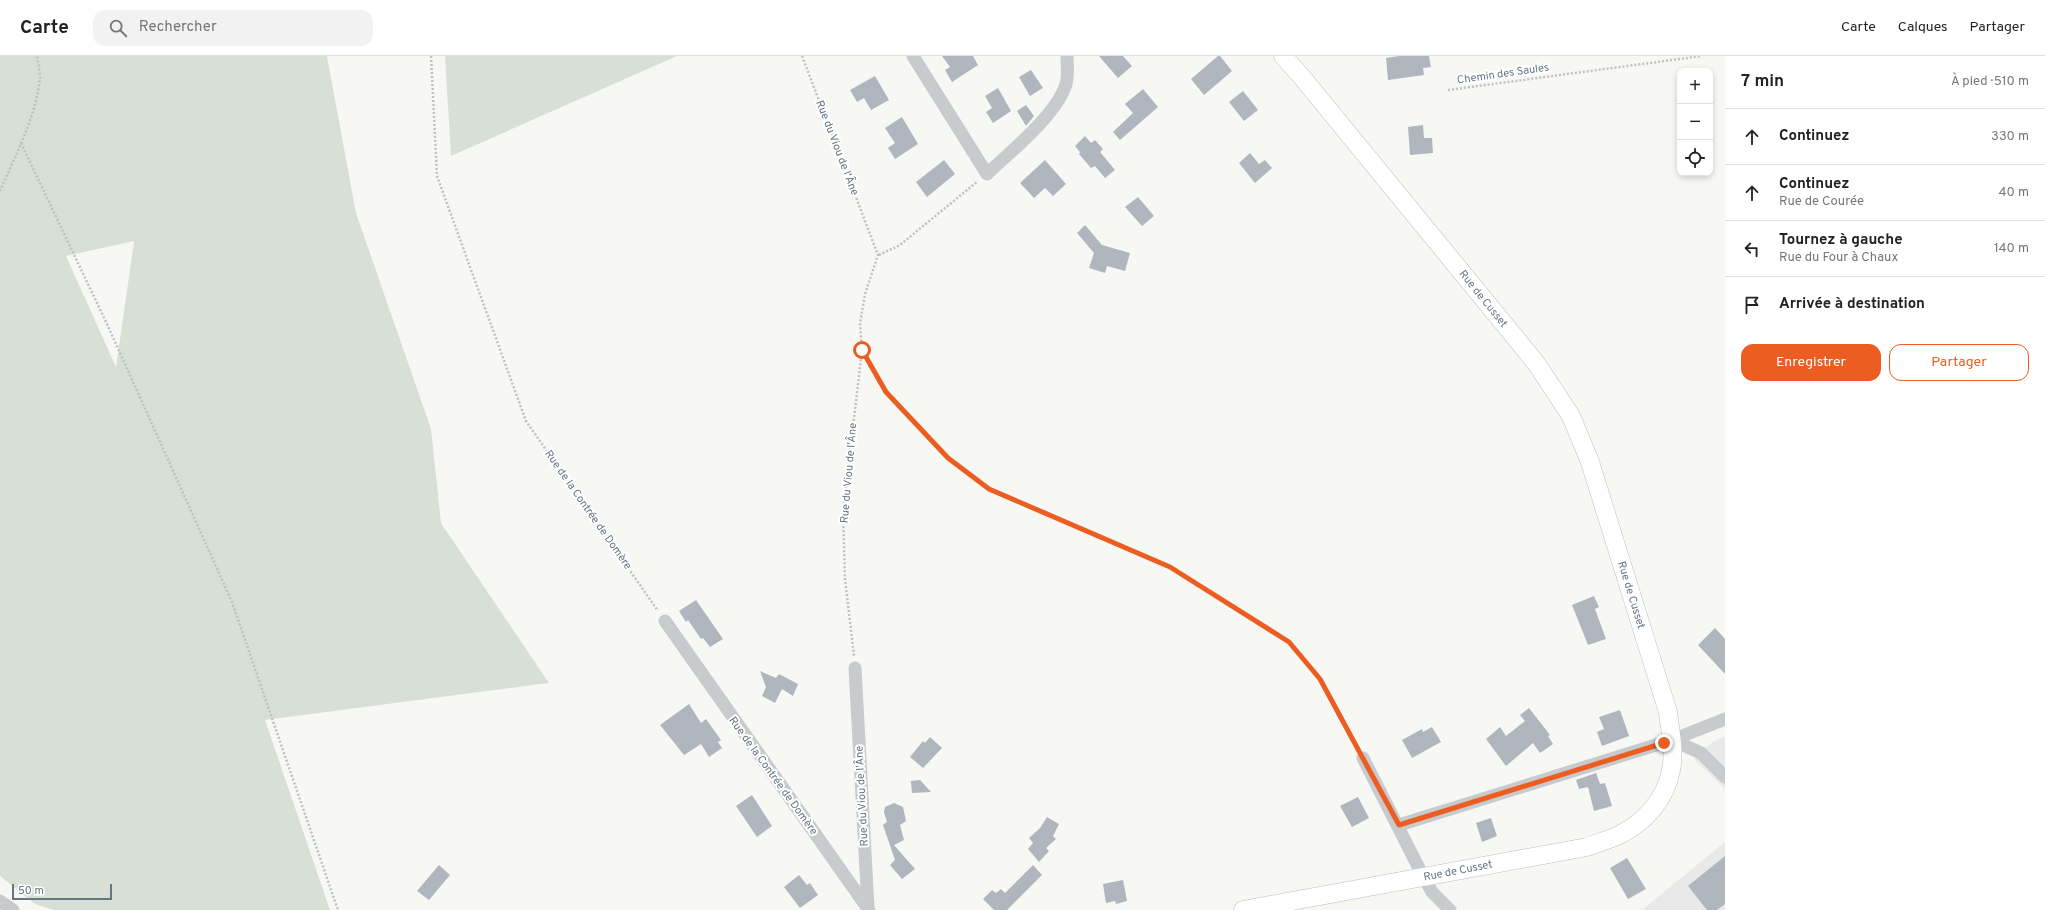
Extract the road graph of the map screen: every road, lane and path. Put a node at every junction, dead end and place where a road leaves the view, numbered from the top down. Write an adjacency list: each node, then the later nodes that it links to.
1 (37, 56): 9 (path)
2 (431, 56): 14 (path, Rue de la Contrée de Domère)
3 (802, 56): 12 (path, Rue du Viou de l'Âne)
4 (913, 56): 10 (street)
5 (1067, 56): 10 (street)
6 (1283, 56): 17 (street, Rue de Cusset)
7 (1702, 56): 8 (path, Chemin des Saules)
8 (1448, 90)
9 (21, 143): 11 (path); 25 (path)
10 (986, 174): 12 (path)
11 (0, 191)
12 (878, 255): 13 (path, Rue du Viou de l'Âne)
13 (862, 350): 15 (path, Rue du Viou de l'Âne); 18 (path)
14 (665, 622): 23 (street, Rue de la Contrée de Domère)
15 (856, 668): 23 (street, Rue du Viou de l'Âne)
16 (1725, 719): 17 (street)
17 (1672, 740): 19 (street); 20 (street); 21 (street, Rue de Cusset)
18 (1363, 758): 20 (street)
19 (1725, 777)
20 (1399, 825): 21 (street)
21 (1424, 878): 26 (street, Rue de Cusset); 27 (street)
22 (0, 901): 24 (street)
23 (868, 909)
24 (13, 910)
25 (338, 910)
26 (1243, 910)
27 (1450, 910)

